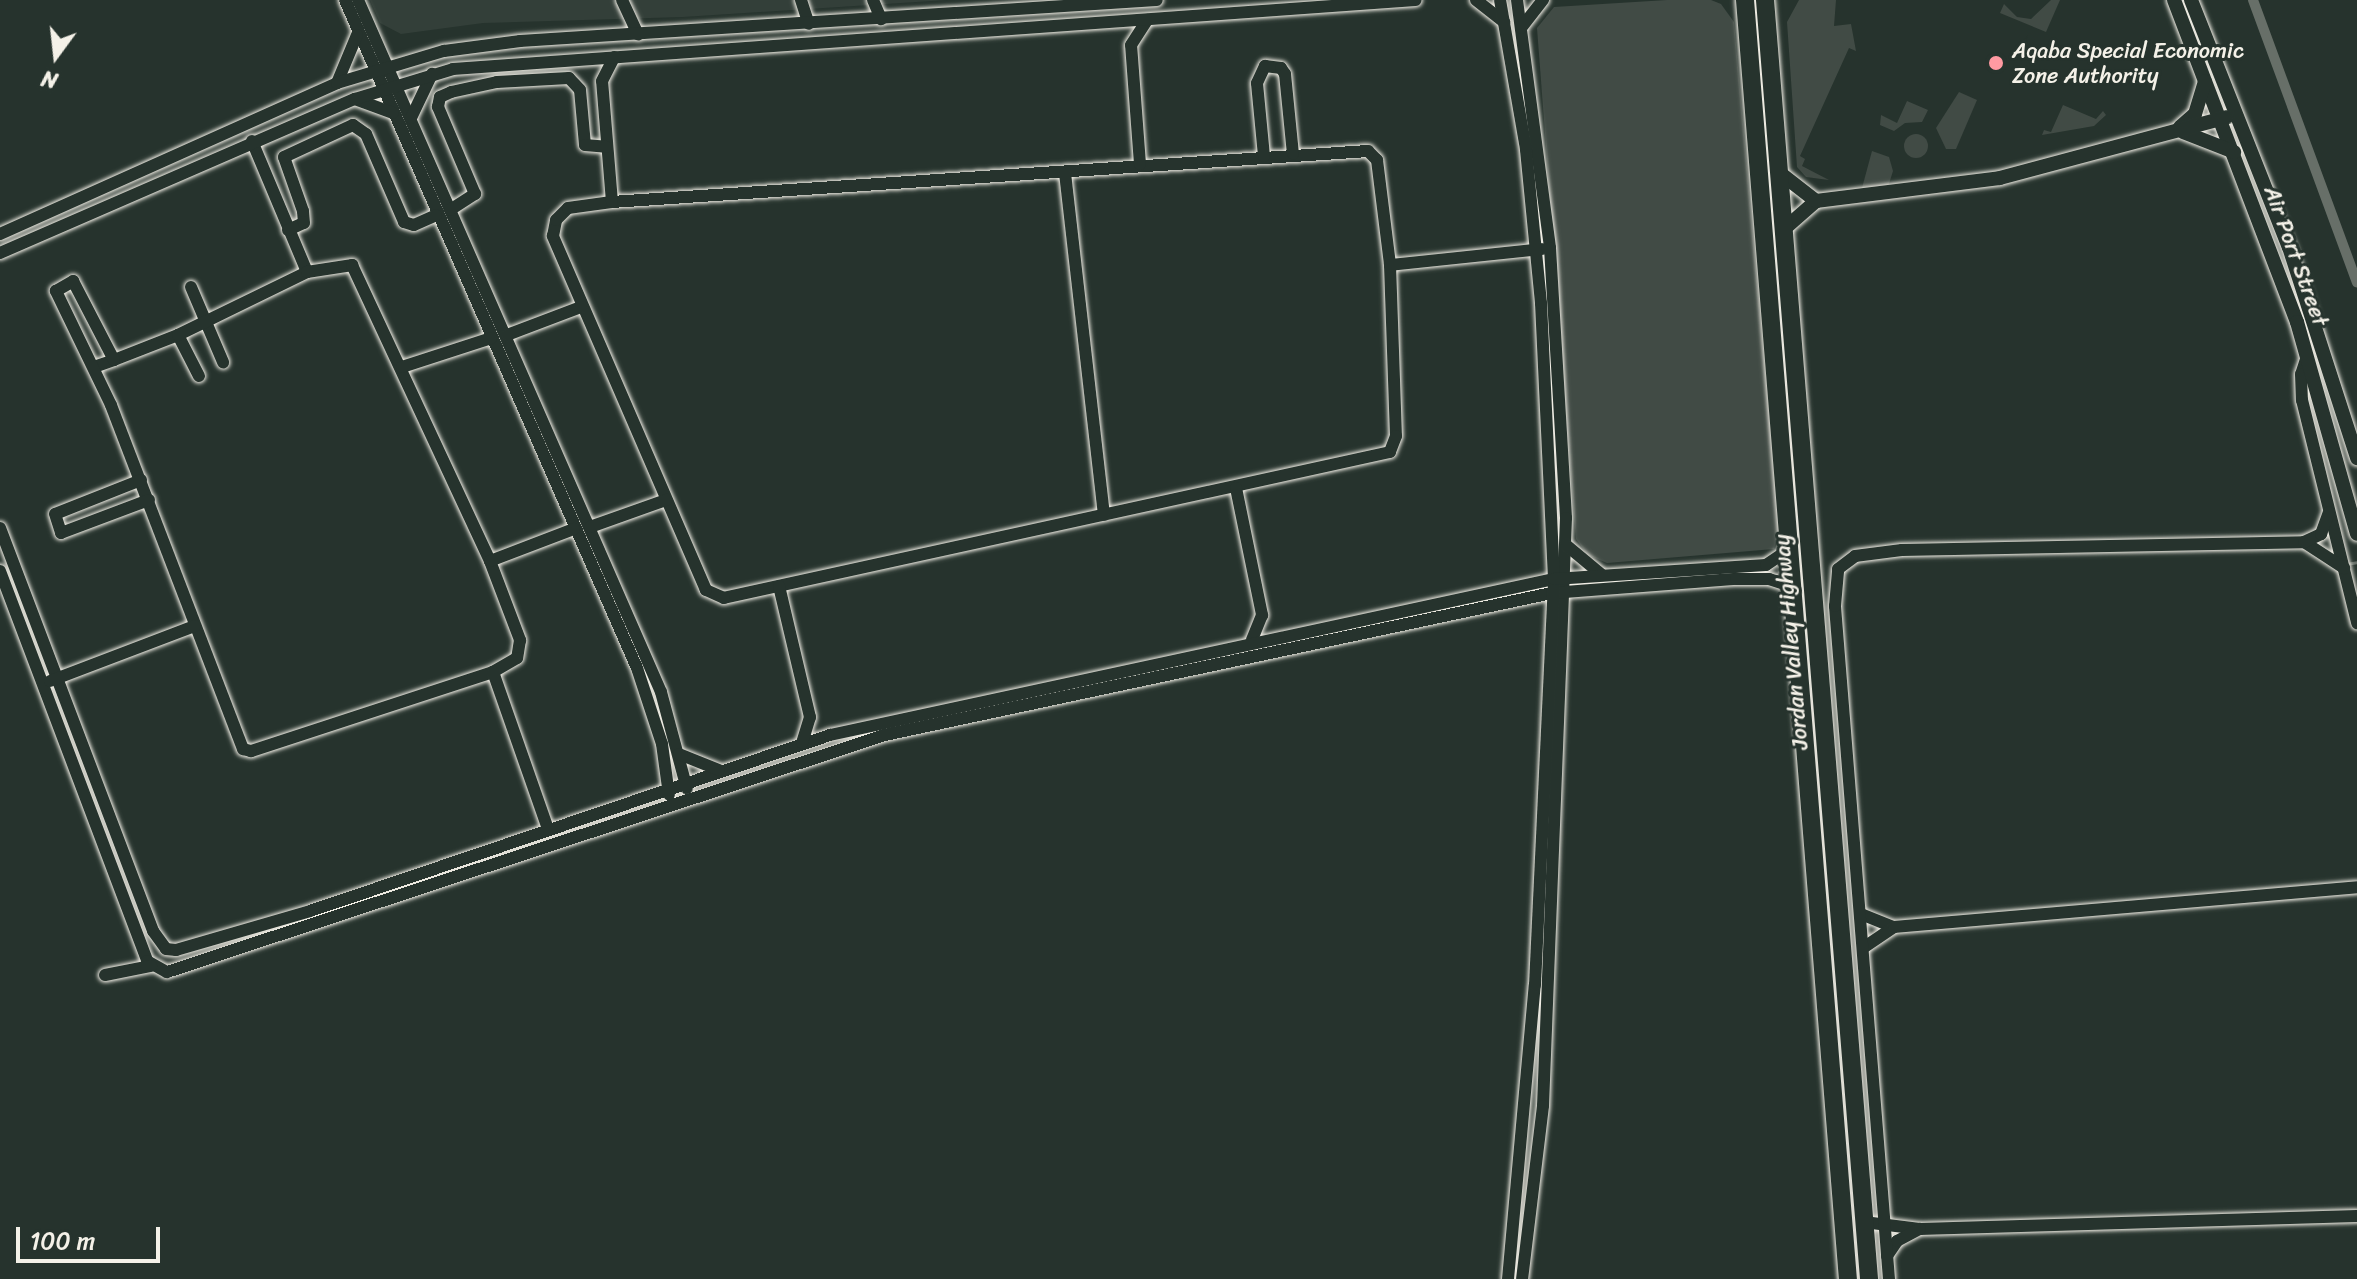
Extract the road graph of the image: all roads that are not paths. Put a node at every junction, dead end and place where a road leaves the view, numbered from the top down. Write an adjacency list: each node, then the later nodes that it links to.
1 (345, 0): 27 (street)
2 (358, 0): 31 (street)
3 (622, 0): 26 (street)
4 (801, 0): 23 (street)
5 (873, 0): 19 (street)
6 (1157, 0): 16 (street)
7 (1416, 0): 20 (street)
8 (1476, 0): 21 (street)
9 (1500, 0): 21 (street)
10 (1517, 0): 24 (street)
11 (1543, 0): 24 (street)
12 (1732, 0): 17 (street)
13 (1765, 0): 52 (highway, Jordan Valley Highway)
14 (2174, 0): 34 (main road, Air Port Street)
15 (2191, 0): 41 (main road, Air Port Street)
16 (1116, 1): 18 (street)
17 (1746, 9): 79 (highway, Jordan Valley Highway)
18 (970, 14): 19 (street); 25 (street)
19 (881, 19): 23 (street)
20 (1147, 20): 22 (street); 28 (street)
21 (1504, 22): 60 (street)
22 (1107, 23): 25 (street); 28 (street)
23 (809, 24): 26 (street)
24 (1521, 28): 60 (street)
25 (977, 31): 29 (street)
26 (638, 34): 31 (street)
27 (357, 35): 32 (street); 36 (street)
28 (1131, 45): 50 (street)
29 (614, 57): 30 (street); 35 (street)
30 (580, 59): 33 (street); 35 (street)
31 (388, 65): 32 (street); 37 (street)
32 (373, 69): 36 (street); 38 (street)
33 (432, 74): 37 (street); 42 (street)
34 (2206, 80): 43 (main road, Air Port Street); 44 (main road)
35 (602, 81): 46 (street)
36 (337, 83): 59 (street)
37 (397, 85): 38 (street); 42 (street)
38 (381, 90): 39 (street); 40 (street)
39 (355, 99): 40 (street); 45 (street)
40 (393, 113): 56 (street)
41 (2238, 113): 43 (main road); 76 (main road, Air Port Street)
42 (411, 118): 55 (street)
43 (2220, 120): 44 (main road); 47 (main road, Air Port Street)
44 (2175, 131): 47 (main road); 53 (main road)
45 (252, 141): 57 (street); 61 (street)
46 (606, 147): 54 (street); 55 (street)
47 (2234, 152): 70 (main road, Air Port Street)
48 (1293, 154): 49 (street); 49 (street); 62 (street)
49 (1264, 156): 50 (street)
50 (1140, 164): 51 (street)
51 (1065, 173): 54 (street); 83 (street)
52 (1780, 173): 53 (main road); 58 (highway, Jordan Valley Highway)
53 (1816, 201): 58 (main road)
54 (612, 202): 65 (street)
55 (450, 210): 68 (street)
56 (436, 215): 57 (street); 69 (street)
57 (288, 230): 63 (street)
58 (1783, 230): 79 (highway, Jordan Valley Highway)
59 (0, 234)
60 (1543, 249): 62 (street); 89 (street); 91 (street)
61 (0, 253)
62 (1390, 265): 78 (street)
63 (307, 272): 66 (street); 74 (street)
64 (191, 287): 66 (street)
65 (581, 307): 68 (street); 81 (street)
66 (205, 321): 67 (street); 72 (street)
67 (178, 335): 71 (street); 75 (street)
68 (507, 335): 84 (street)
69 (491, 338): 74 (street); 86 (street)
70 (2307, 356): 82 (street); 87 (main road, Air Port Street)
71 (114, 360): 73 (street); 73 (street)
72 (223, 362)
73 (94, 367): 77 (street)
74 (402, 367): 92 (street)
75 (199, 376)
76 (2357, 458)
77 (141, 480): 80 (street); 80 (street)
78 (1236, 488): 83 (street); 101 (street)
79 (1795, 493): 90 (highway, Jordan Valley Highway); 128 (highway, Jordan Valley Highway)
80 (149, 500): 103 (street)
81 (666, 500): 84 (street); 98 (street)
82 (2329, 512): 88 (street); 93 (street)
83 (1104, 515): 98 (street)
84 (590, 527): 112 (street)
85 (0, 528): 107 (street)
86 (574, 529): 92 (street); 113 (street)
87 (2357, 534)
88 (2304, 542): 93 (street); 121 (street)
89 (1566, 545): 95 (street); 96 (street)
90 (1790, 548): 95 (street); 99 (highway, Jordan Valley Highway)
91 (1553, 554): 96 (street); 97 (street)
92 (490, 561): 106 (street)
93 (2344, 568): 102 (street)
94 (0, 571): 108 (street)
95 (1602, 575): 96 (street)
96 (1560, 578): 97 (street); 100 (street)
97 (1530, 583): 104 (street)
98 (779, 586): 109 (street)
99 (1794, 587): 100 (street); 136 (highway, Jordan Valley Highway)
100 (1559, 593): 117 (street); 134 (street); 135 (street)
101 (1262, 615): 104 (street); 105 (street)
102 (2357, 623)
103 (195, 626): 106 (street); 107 (street)
104 (1283, 634): 105 (street)
105 (1252, 640): 110 (street)
106 (493, 672): 119 (street)
107 (57, 678): 108 (street); 124 (street)
108 (43, 684): 125 (street)
109 (810, 717): 110 (street); 111 (street)
110 (830, 735): 111 (street)
111 (802, 743): 114 (street)
112 (679, 754): 114 (street); 115 (street)
113 (665, 764): 116 (street); 118 (street)
114 (722, 771): 115 (street)
115 (685, 783): 116 (street); 117 (street)
116 (670, 796): 117 (street); 118 (street); 125 (street)
117 (688, 796)
118 (647, 797): 119 (street)
119 (548, 829): 124 (street)
120 (2357, 887): 122 (street)
121 (1861, 914): 122 (street); 123 (street)
122 (1894, 927): 123 (street)
123 (1863, 948): 127 (street)
124 (166, 949): 125 (street)
125 (156, 968): 126 (street)
126 (105, 975)
127 (1875, 1081): 128 (street); 131 (street)
128 (1853, 1082): 130 (highway, Jordan Valley Highway)
129 (2357, 1216): 132 (street)
130 (1864, 1222): 131 (street); 137 (highway, Jordan Valley Highway)
131 (1886, 1222): 132 (street); 133 (street)
132 (1920, 1229): 133 (street)
133 (1887, 1256): 138 (street)
134 (1508, 1279)
135 (1522, 1279)
136 (1848, 1279)
137 (1869, 1279)
138 (1889, 1279)

